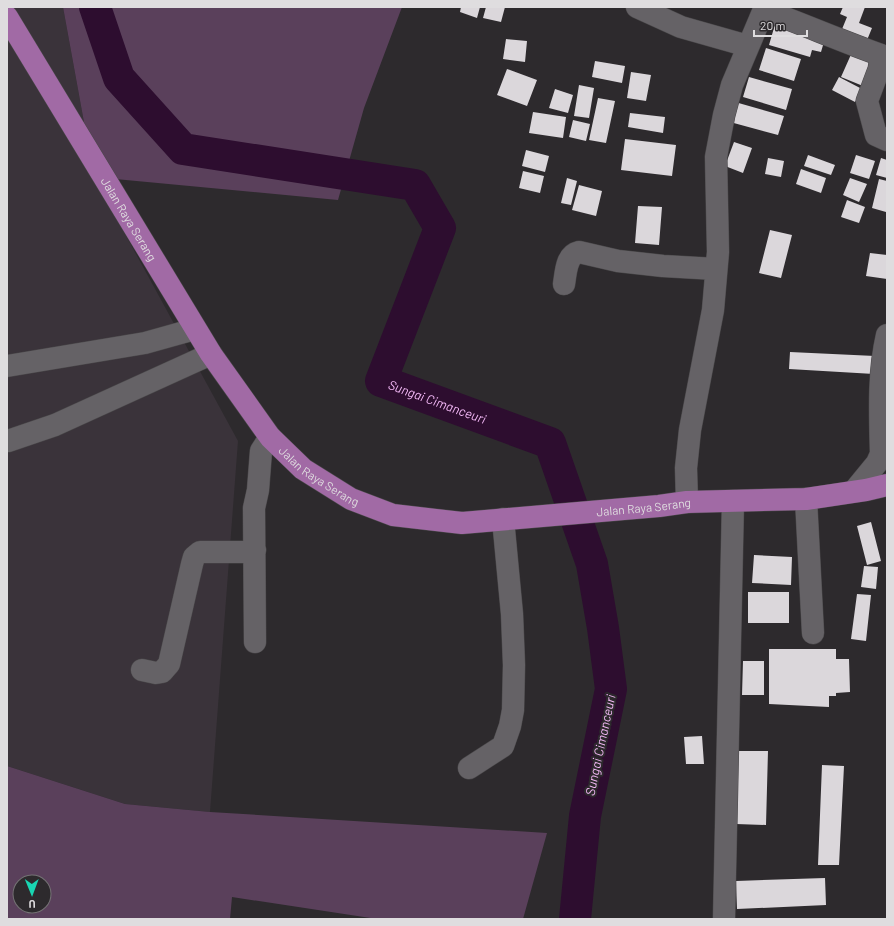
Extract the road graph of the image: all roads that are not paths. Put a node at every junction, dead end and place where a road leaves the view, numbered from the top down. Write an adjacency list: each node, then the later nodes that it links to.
1 (637, 7): 4 (street)
2 (764, 8): 4 (street); 5 (street)
3 (7, 17): 8 (highway, Jalan Raya Serang)
4 (748, 46): 6 (street)
5 (887, 140)
6 (716, 269): 7 (street); 17 (street)
7 (564, 284)
8 (195, 329): 10 (highway, Jalan Raya Serang); 11 (street)
9 (887, 335): 14 (street)
10 (211, 354): 12 (highway, Jalan Raya Serang); 13 (street)
11 (7, 366)
12 (270, 437): 18 (highway, Jalan Raya Serang); 19 (street)
13 (8, 441)
14 (874, 490): 15 (highway, Jalan Raya Serang)
15 (806, 498): 16 (highway, Jalan Raya Serang); 20 (street)
16 (733, 501): 17 (highway, Jalan Raya Serang); 24 (street)
17 (687, 502): 18 (highway, Jalan Raya Serang)
18 (510, 519): 23 (street)
19 (255, 550): 21 (street); 22 (street)
20 (813, 633)
21 (255, 642)
22 (142, 670)
23 (469, 768)
24 (724, 919)

